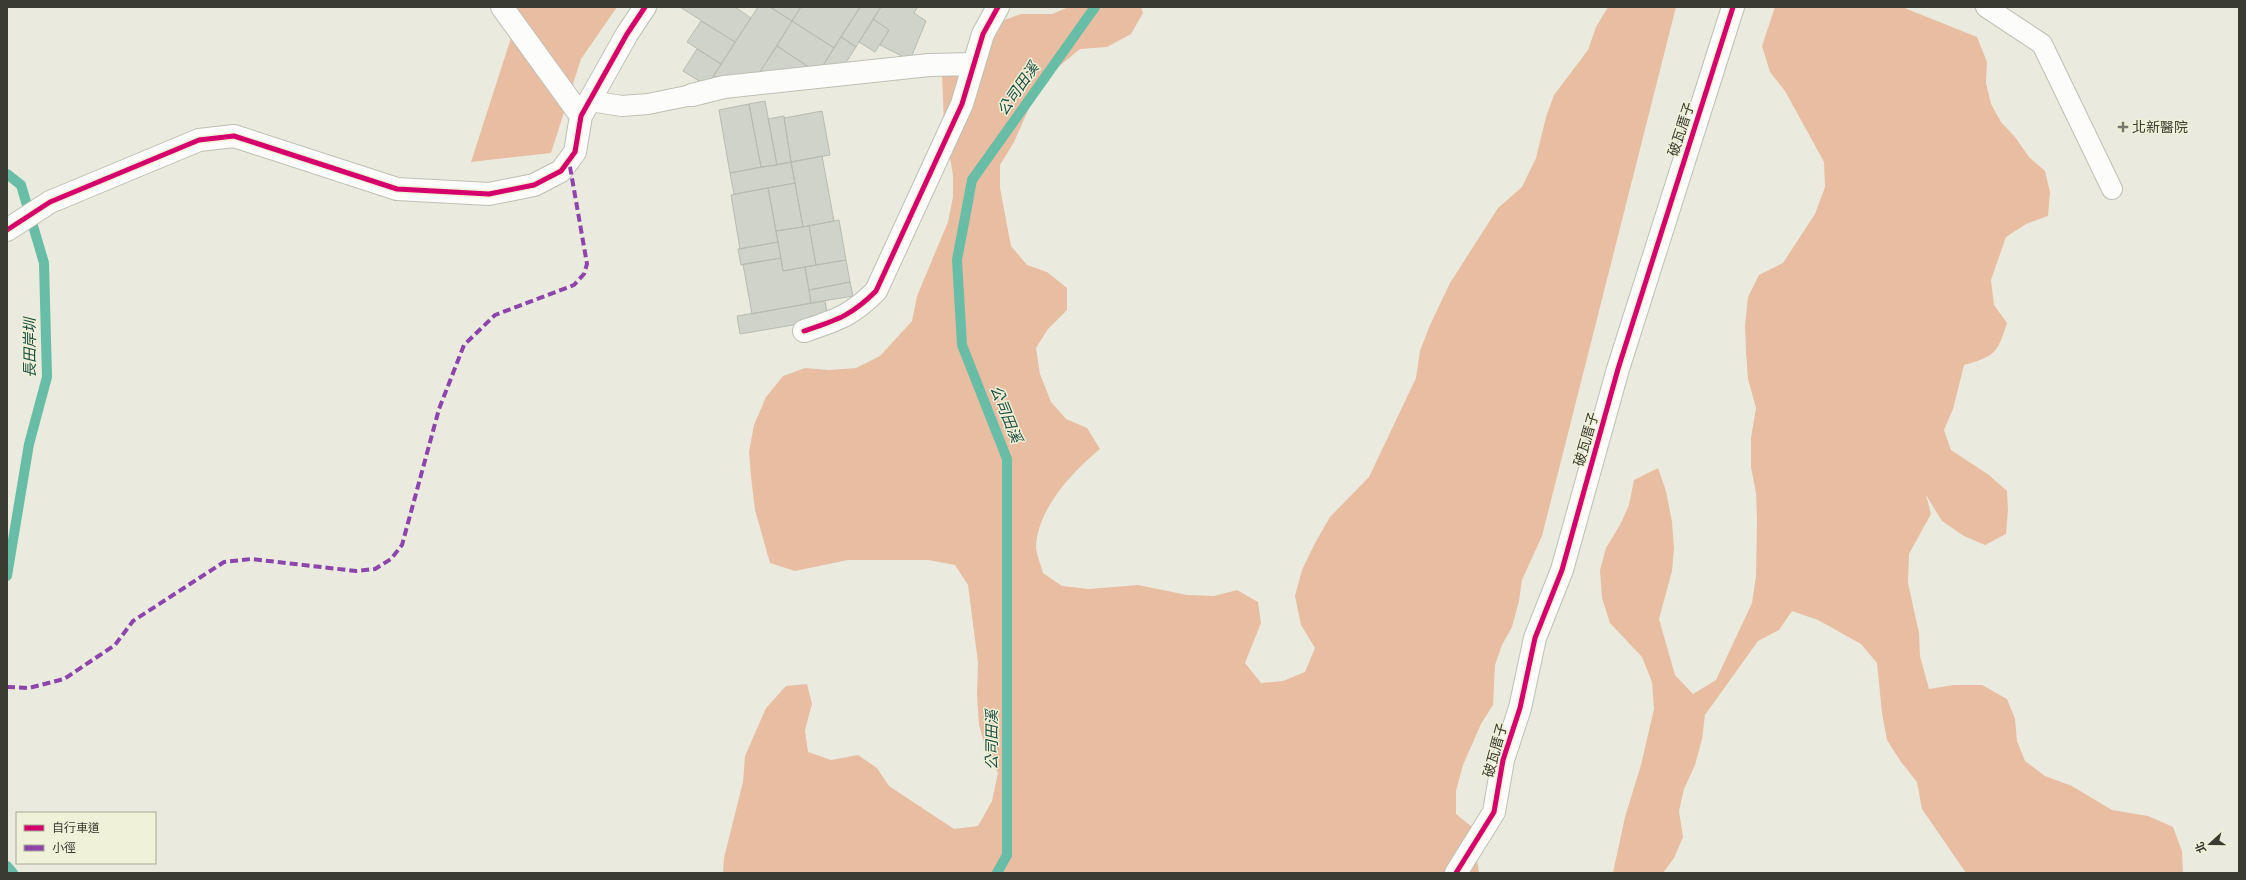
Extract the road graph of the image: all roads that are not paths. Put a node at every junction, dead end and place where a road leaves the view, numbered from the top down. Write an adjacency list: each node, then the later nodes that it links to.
1 (502, 7): 8 (street)
2 (645, 7): 8 (street)
3 (998, 7): 6 (street)
4 (1733, 7): 12 (street, 破瓦厝子)
5 (1986, 7): 9 (lane)
6 (974, 64): 7 (street); 11 (street)
7 (692, 95): 8 (lane)
8 (586, 109): 10 (street)
9 (2112, 189)
10 (7, 230)
11 (804, 331)
12 (1456, 873)

